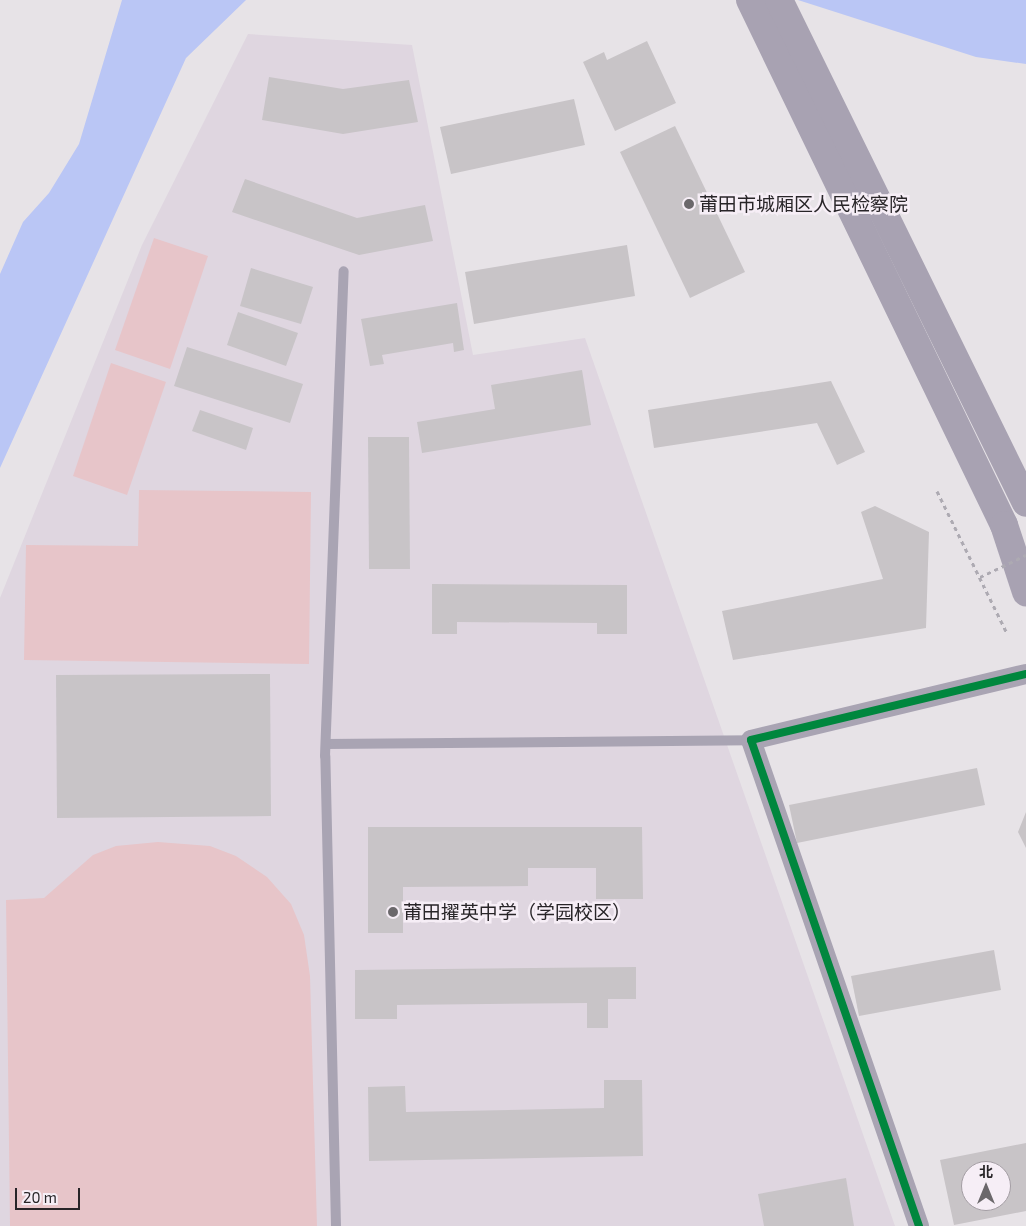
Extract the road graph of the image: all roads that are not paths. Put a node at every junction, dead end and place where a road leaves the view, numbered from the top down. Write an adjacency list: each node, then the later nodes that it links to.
1 (750, 0): 5 (main road)
2 (780, 2): 4 (main road)
3 (344, 270): 8 (lane)
4 (1026, 503)
5 (1026, 592)
6 (1026, 674): 7 (street)
7 (751, 740): 8 (lane); 10 (street)
8 (326, 744): 9 (lane)
9 (336, 1226)
10 (919, 1226)

